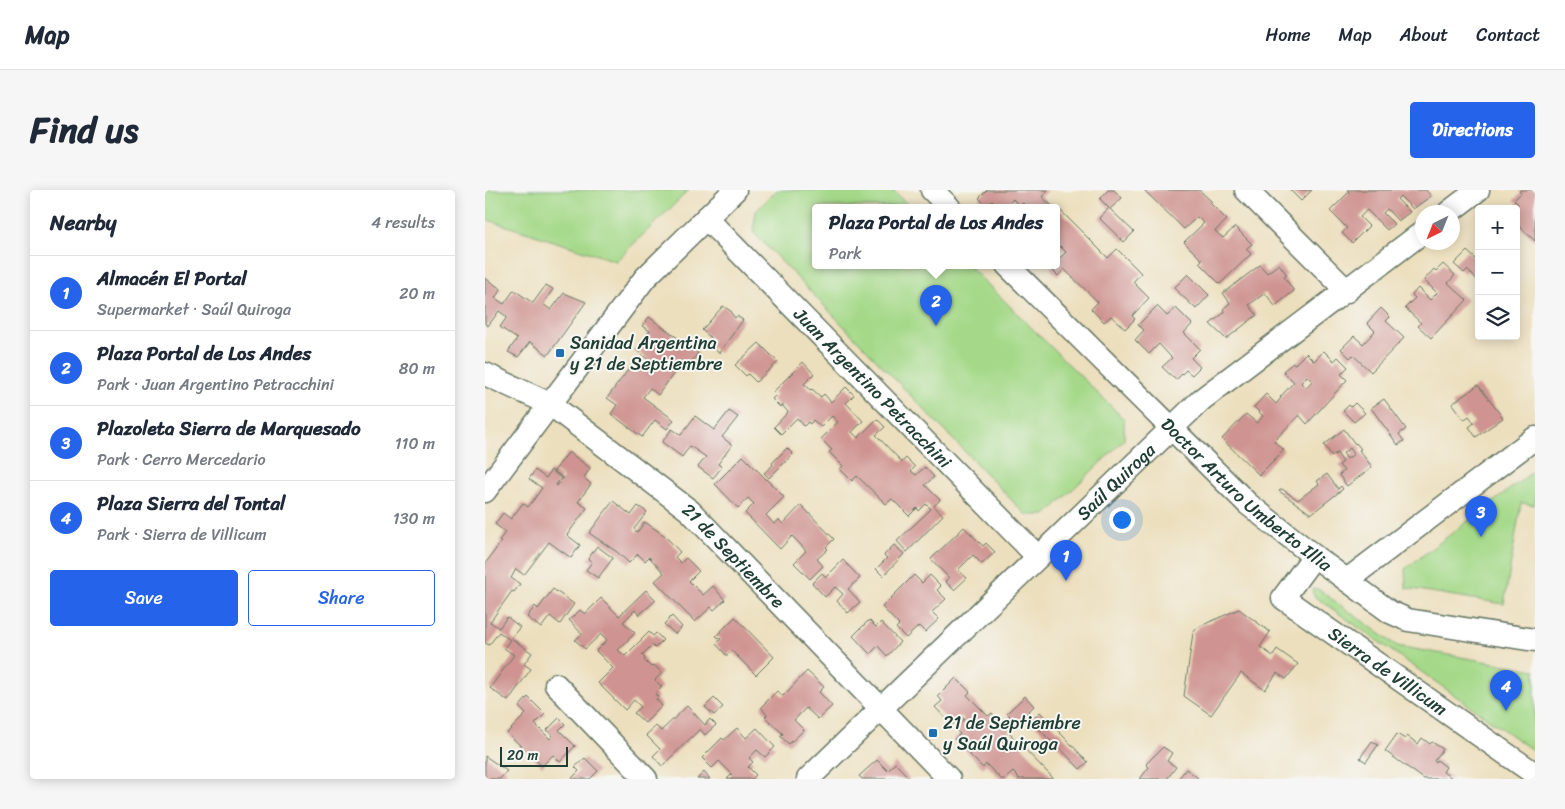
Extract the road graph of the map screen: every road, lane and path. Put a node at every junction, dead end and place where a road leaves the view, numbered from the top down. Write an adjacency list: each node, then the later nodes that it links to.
1 (735, 190): 7 (street)
2 (932, 190): 5 (street)
3 (1246, 190): 10 (street)
4 (1478, 190): 6 (street)
5 (946, 204)
6 (1458, 205)
7 (706, 218): 12 (street); 17 (street, Juan Argentino Petracchini)
8 (1415, 238): 10 (street, Saúl Quiroga)
9 (1011, 269): 13 (street, Doctor Arturo Umberto Illia)
10 (1347, 290): 13 (street, Saúl Quiroga)
11 (485, 374): 12 (street, 21 de Septiembre)
12 (550, 404): 15 (street); 21 (street, 21 de Septiembre)
13 (1172, 428): 16 (street, Doctor Arturo Umberto Illia); 17 (street, Saúl Quiroga)
14 (1535, 438): 18 (street)
15 (485, 491)
16 (1314, 556): 18 (street, Doctor Arturo Umberto Illia); 22 (street, Sierra de Villicum)
17 (1038, 558): 21 (street, Saúl Quiroga)
18 (1347, 580): 19 (street, Doctor Arturo Umberto Illia)
19 (1535, 640)
20 (556, 685): 23 (street)
21 (881, 709): 24 (street, Saúl Quiroga); 25 (street, 21 de Septiembre)
22 (1535, 774)
23 (646, 779)
24 (808, 779)
25 (949, 779)

